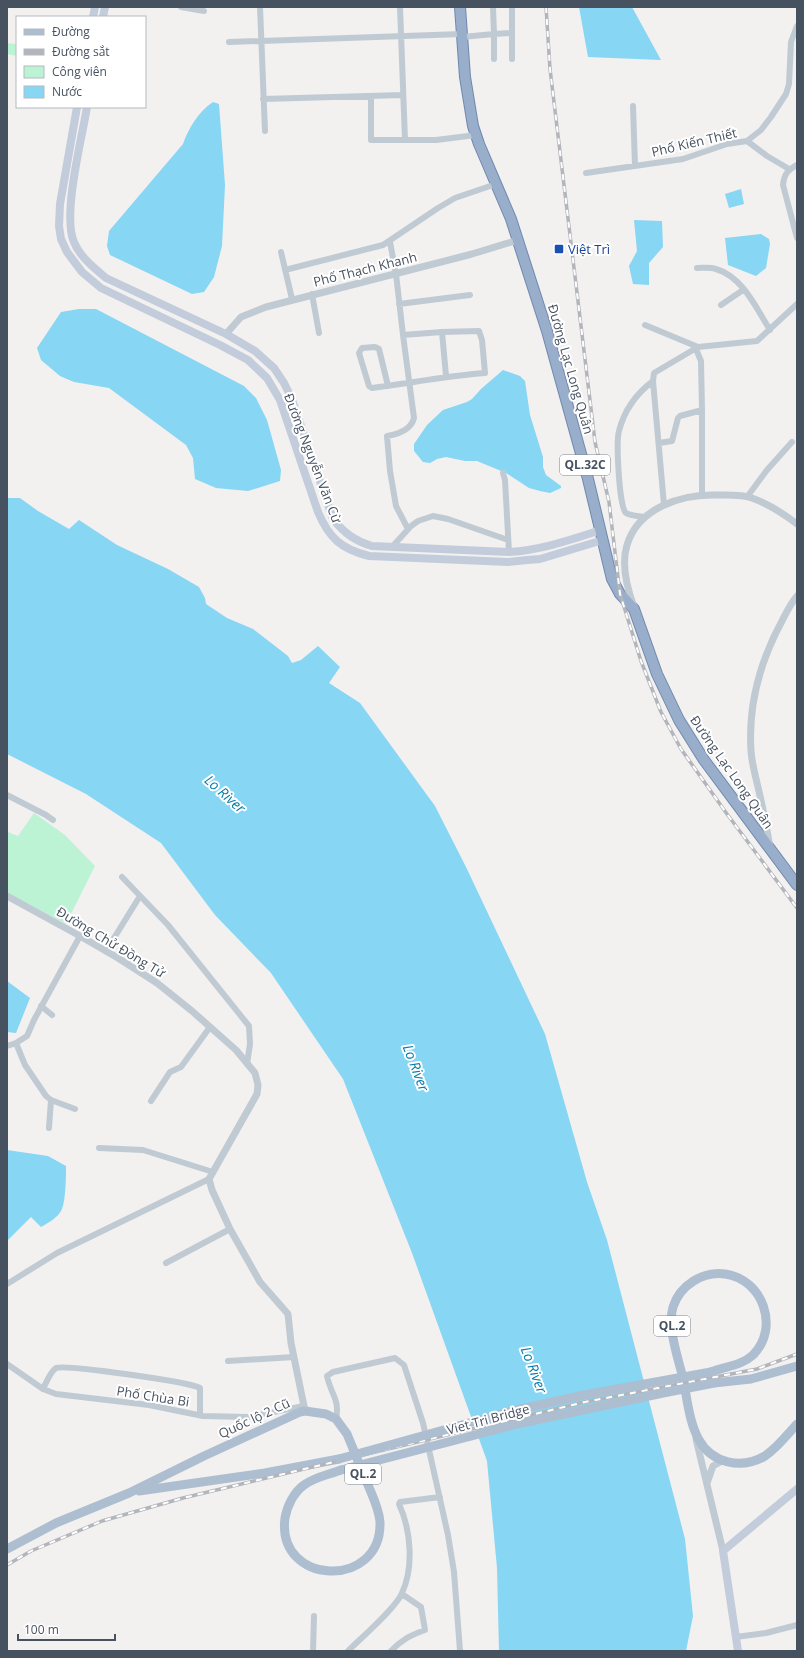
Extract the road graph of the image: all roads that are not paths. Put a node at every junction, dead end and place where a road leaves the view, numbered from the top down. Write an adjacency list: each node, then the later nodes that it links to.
1 (181, 7): 7 (street)
2 (260, 7): 13 (street)
3 (400, 7): 12 (street)
4 (460, 7): 11 (highway, Đường Lạc Long Quân / QL.32C)
5 (493, 7): 10 (street)
6 (512, 7): 9 (street)
7 (204, 11)
8 (797, 26): 26 (street, Phố Kiến Thiết)
9 (512, 33): 10 (street); 15 (street)
10 (494, 34): 11 (street); 16 (street)
11 (462, 35): 12 (street); 24 (highway, Đường Lạc Long Quân / QL.32C)
12 (401, 36): 13 (street); 17 (street)
13 (261, 41): 14 (street); 19 (street)
14 (229, 42)
15 (512, 58)
16 (494, 59)
17 (403, 95): 18 (street); 25 (street)
18 (371, 96): 19 (street); 25 (street)
19 (263, 99): 23 (street)
20 (633, 106): 27 (street)
21 (77, 108): 74 (main road, Đường Nguyễn Văn Cừ)
22 (87, 108): 50 (main road, Đường Nguyễn Văn Cừ)
23 (265, 131)
24 (476, 135): 25 (street); 31 (highway, Đường Lạc Long Quân / QL.32C)
25 (405, 140)
26 (748, 142): 27 (street, Phố Kiến Thiết); 29 (street)
27 (635, 166): 30 (street, Phố Kiến Thiết)
28 (797, 166): 29 (street)
29 (789, 169): 32 (street)
30 (586, 173)
31 (496, 184): 33 (highway, Đường Lạc Long Quân / QL.32C); 34 (street)
32 (797, 238)
33 (518, 240): 38 (street, Phố Thạch Khanh); 69 (highway, Đường Lạc Long Quân / QL.32C)
34 (390, 242): 37 (street); 38 (street)
35 (281, 252): 37 (street)
36 (697, 268): 39 (street)
37 (285, 270): 42 (street)
38 (396, 274): 40 (street, Phố Thạch Khanh); 43 (street)
39 (744, 290): 45 (street); 47 (street)
40 (312, 294): 42 (street, Phố Thạch Khanh); 49 (street)
41 (470, 295): 43 (street)
42 (292, 299): 50 (street, Phố Thạch Khanh)
43 (399, 304): 51 (street)
44 (797, 304): 47 (street)
45 (721, 305)
46 (645, 325): 52 (street)
47 (770, 330): 52 (street)
48 (442, 332): 51 (street); 53 (street); 54 (street)
49 (319, 333)
50 (226, 334): 71 (main road, Đường Nguyễn Văn Cừ)
51 (403, 336): 57 (street)
52 (697, 348): 56 (street); 59 (street)
53 (485, 373): 54 (street); 55 (street)
54 (446, 376): 57 (street)
55 (487, 380)
56 (653, 381): 61 (street); 66 (street)
57 (409, 383): 58 (street); 68 (street)
58 (388, 386): 58 (street)
59 (702, 410): 61 (street); 63 (street)
60 (792, 442): 64 (street)
61 (659, 443): 65 (street)
62 (503, 473): 70 (street)
63 (702, 494): 64 (street); 65 (street)
64 (747, 497): 67 (street)
65 (664, 505): 66 (street)
66 (644, 517): 76 (street)
67 (797, 524)
68 (408, 529): 70 (street); 71 (street)
69 (602, 535): 73 (main road, Đường Nguyễn Văn Cừ); 74 (main road, Đường Nguyễn Văn Cừ); 76 (highway, Đường Lạc Long Quân / QL.32C)
70 (508, 540): 73 (street)
71 (392, 547): 72 (main road, Đường Nguyễn Văn Cừ)
72 (455, 550): 73 (main road, Đường Nguyễn Văn Cừ); 74 (main road)
73 (509, 552)
74 (454, 560)
75 (797, 596): 79 (street)
76 (634, 609): 79 (highway, Đường Lạc Long Quân / QL.32C)
77 (7, 795): 78 (street)
78 (53, 820)
79 (770, 849): 81 (highway, Đường Lạc Long Quân / QL.32C)
80 (122, 877): 83 (street)
81 (797, 885)
82 (7, 896): 84 (street, Đường Chử Đồng Tử)
83 (140, 896): 85 (street); 91 (street)
84 (80, 936): 85 (street, Đường Chử Đồng Tử); 86 (street)
85 (106, 951): 88 (street, Đường Chử Đồng Tử)
86 (41, 1006): 87 (street); 89 (street)
87 (52, 1015)
88 (210, 1027): 91 (street, Đường Chử Đồng Tử); 93 (street)
89 (16, 1044): 90 (street); 92 (street)
90 (7, 1046)
91 (247, 1064): 97 (street, Đường Chử Đồng Tử)
92 (51, 1100): 94 (street); 95 (street)
93 (151, 1101)
94 (75, 1109)
95 (50, 1128)
96 (99, 1148): 97 (street)
97 (211, 1175): 98 (street); 100 (street)
98 (230, 1229): 99 (street); 101 (street)
99 (166, 1262)
100 (7, 1284)
101 (294, 1357): 102 (street); 106 (street)
102 (228, 1361)
103 (7, 1364): 105 (street, Phố Chùa Bi)
104 (797, 1366): 108 (main road, Viet Tri Bridge / QL.2, bridge)
105 (43, 1389): 107 (street, Phố Chùa Bi); 107 (street)
106 (304, 1408): 107 (street, Phố Chùa Bi); 108 (main road, Quốc lộ 2 Cũ / QL.2); 115 (main road, Quốc lộ 2 Cũ / QL.2)
107 (200, 1415)
108 (336, 1419): 116 (street)
109 (693, 1423): 111 (main road, Viet Tri Bridge / QL.2, bridge); 112 (main road, QL.2); 113 (street)
110 (797, 1424): 112 (main road)
111 (339, 1459): 115 (main road, Quốc lộ 2 Cũ / QL.2)
112 (722, 1461): 113 (street)
113 (706, 1485): 118 (street)
114 (797, 1489): 118 (main road)
115 (129, 1493): 117 (main road, Quốc lộ 2 Cũ / QL.2)
116 (440, 1498): 119 (street); 126 (street)
117 (7, 1549)
118 (723, 1551): 122 (main road)
119 (402, 1594): 124 (street); 125 (street)
120 (314, 1616): 123 (street)
121 (797, 1625): 122 (street)
122 (736, 1637): 127 (main road)
123 (313, 1651)
124 (348, 1651)
125 (391, 1651)
126 (460, 1651)
127 (738, 1651)

